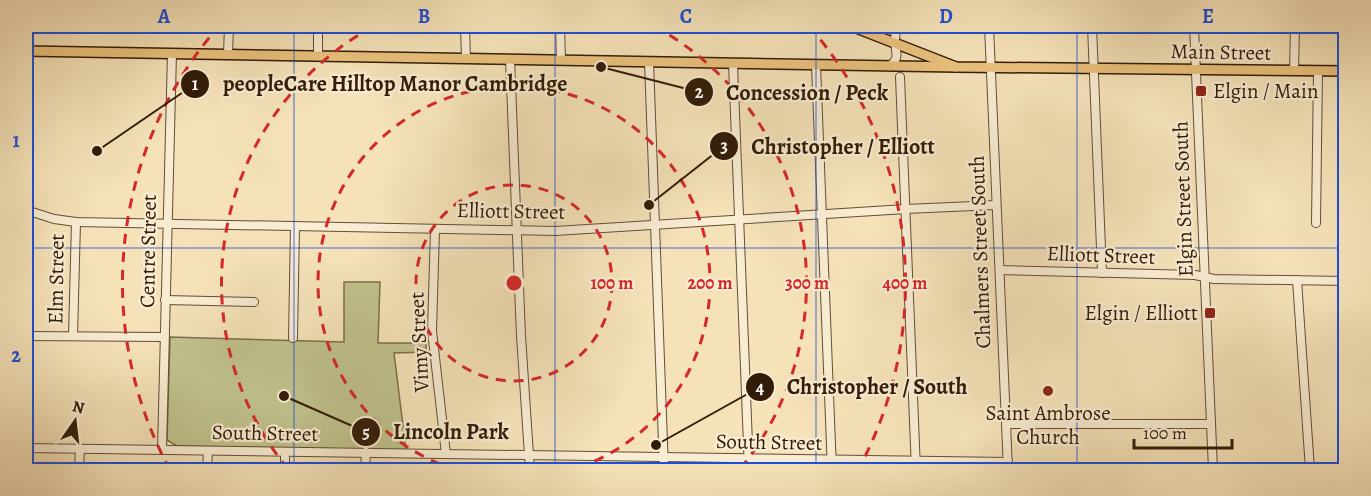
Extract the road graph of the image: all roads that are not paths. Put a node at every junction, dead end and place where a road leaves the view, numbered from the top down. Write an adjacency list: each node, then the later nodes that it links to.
1 (229, 26): 14 (street)
2 (318, 26): 15 (street)
3 (465, 26): 16 (street)
4 (560, 26): 18 (street)
5 (852, 26): 11 (main road, Main Street)
6 (896, 26): 11 (street)
7 (989, 26): 24 (street, Chalmers Street South)
8 (1092, 26): 25 (street)
9 (1194, 26): 26 (street, Elgin Street South)
10 (1295, 26): 27 (street)
11 (895, 43): 22 (street); 23 (main road, Main Street)
12 (26, 51): 13 (main road)
13 (172, 53): 14 (main road); 38 (street, Centre Street)
14 (228, 54): 15 (main road)
15 (318, 56): 16 (main road)
16 (466, 58): 17 (main road)
17 (510, 59): 18 (main road); 42 (street)
18 (561, 60): 19 (main road)
19 (649, 62): 20 (main road); 39 (street)
20 (733, 63): 21 (main road); 35 (street)
21 (816, 64): 22 (main road); 34 (street)
22 (889, 66): 23 (main road)
23 (956, 67): 24 (main road, Main Street)
24 (991, 68): 25 (main road, Main Street); 31 (street, Chalmers Street South)
25 (1094, 68): 26 (main road, Main Street); 44 (street)
26 (1196, 69): 27 (main road, Main Street); 45 (street, Elgin Street South)
27 (1294, 71): 28 (main road, Main Street)
28 (1318, 71): 29 (main road, Main Street); 37 (street)
29 (1346, 71)
30 (900, 77): 32 (street)
31 (996, 205): 32 (street, Elliott Street); 43 (street, Chalmers Street South)
32 (906, 209): 34 (street, Elliott Street); 67 (street)
33 (26, 210): 36 (street, Elliott Street)
34 (822, 214): 35 (street, Elliott Street); 66 (street)
35 (738, 220): 39 (street, Elliott Street); 65 (street)
36 (76, 222): 38 (street, Elliott Street); 51 (street, Elm Street)
37 (1316, 223)
38 (166, 224): 40 (street, Elliott Street); 48 (street, Centre Street)
39 (654, 225): 42 (street, Elliott Street); 64 (street)
40 (295, 226): 41 (street, Elliott Street); 53 (street)
41 (435, 229): 42 (street, Elliott Street); 62 (street, Vimy Street)
42 (517, 230): 63 (street)
43 (1000, 270): 44 (street, Elliott Street); 54 (street, Chalmers Street South)
44 (1102, 273): 45 (street, Elliott Street)
45 (1204, 277): 46 (street, Elliott Street); 55 (street, Elgin Street South)
46 (1297, 280): 47 (street, Elliott Street); 78 (street)
47 (1346, 281)
48 (165, 300): 49 (street); 52 (street, Centre Street)
49 (254, 302)
50 (26, 336): 51 (street)
51 (73, 336): 52 (street)
52 (164, 337): 58 (street, Centre Street)
53 (293, 338)
54 (1006, 424): 55 (street); 68 (street, Chalmers Street South)
55 (1211, 424): 77 (street, Elgin Street South)
56 (26, 448): 57 (street, South Street)
57 (80, 449): 58 (street, South Street); 69 (street)
58 (162, 450): 59 (street, South Street)
59 (208, 451): 60 (street, South Street); 70 (street)
60 (285, 452): 61 (street, South Street); 71 (street)
61 (366, 452): 62 (street, South Street); 72 (street)
62 (446, 454): 63 (street, South Street)
63 (528, 455): 64 (street, South Street); 73 (street)
64 (663, 458): 65 (street, South Street); 74 (street)
65 (748, 459): 66 (street, South Street); 75 (street)
66 (831, 460): 67 (street, South Street); 76 (street)
67 (916, 466): 68 (street, South Street)
68 (1008, 466)
69 (79, 471)
70 (207, 471)
71 (285, 471)
72 (365, 471)
73 (530, 471)
74 (664, 471)
75 (749, 471)
76 (832, 471)
77 (1213, 471)
78 (1310, 471)

